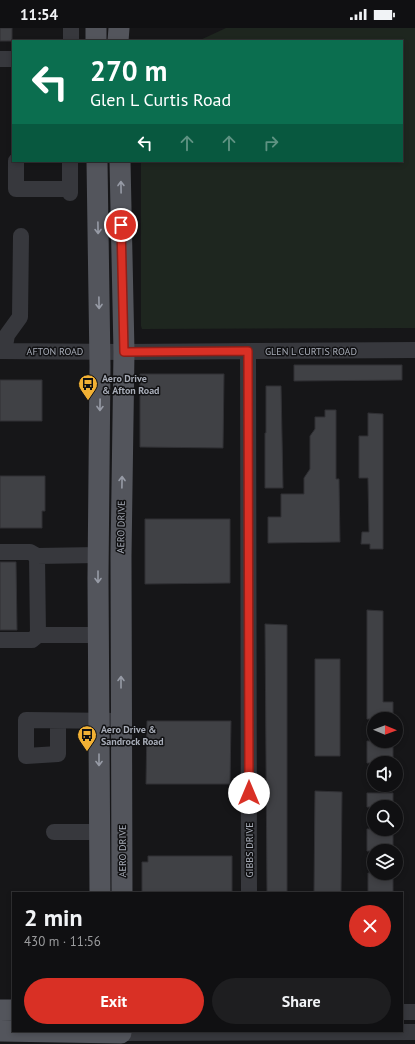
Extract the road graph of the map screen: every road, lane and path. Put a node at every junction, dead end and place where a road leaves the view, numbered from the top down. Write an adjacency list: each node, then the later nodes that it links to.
1 (71, 28): 4 (street)
2 (96, 28): 5 (main road)
3 (119, 28): 6 (main road)
4 (71, 40)
5 (96, 40)
6 (118, 40)
7 (0, 59): 8 (street)
8 (12, 59)
9 (16, 162): 10 (street)
10 (70, 162)
11 (97, 162): 17 (main road, AERO DRIVE, one-way to 17)
12 (120, 162): 17 (main road, AERO DRIVE, one-way to 12)
13 (21, 236): 15 (street)
14 (415, 350): 16 (street, GLEN L CURTIS ROAD)
15 (2, 351): 17 (street, AFTON ROAD)
16 (248, 351): 17 (street, GLEN L CURTIS ROAD); 31 (street, GIBBS DRIVE)
17 (111, 352): 19 (main road, AERO DRIVE, one-way to 19); 26 (main road, AERO DRIVE, one-way to 17)
18 (0, 552): 20 (street)
19 (98, 555): 20 (street); 22 (main road, AERO DRIVE, one-way to 22)
20 (37, 556): 21 (street)
21 (38, 635): 22 (street); 23 (street)
22 (98, 635): 25 (main road, AERO DRIVE)
23 (0, 640)
24 (58, 721): 25 (street)
25 (99, 721): 26 (street); 28 (main road, AERO DRIVE, one-way to 28)
26 (121, 721): 30 (main road, AERO DRIVE)
27 (54, 832): 28 (street)
28 (99, 832): 29 (main road, AERO DRIVE)
29 (100, 892)
30 (122, 892)
31 (249, 892)
32 (0, 1010): 33 (main road)
33 (12, 1010)
34 (403, 1012): 35 (street)
35 (415, 1012)
36 (0, 1031): 37 (main road)
37 (12, 1032)
38 (20, 1032): 40 (main road)
39 (415, 1032): 42 (street)
40 (99, 1036): 41 (main road)
41 (121, 1036): 42 (street)
42 (249, 1036)

